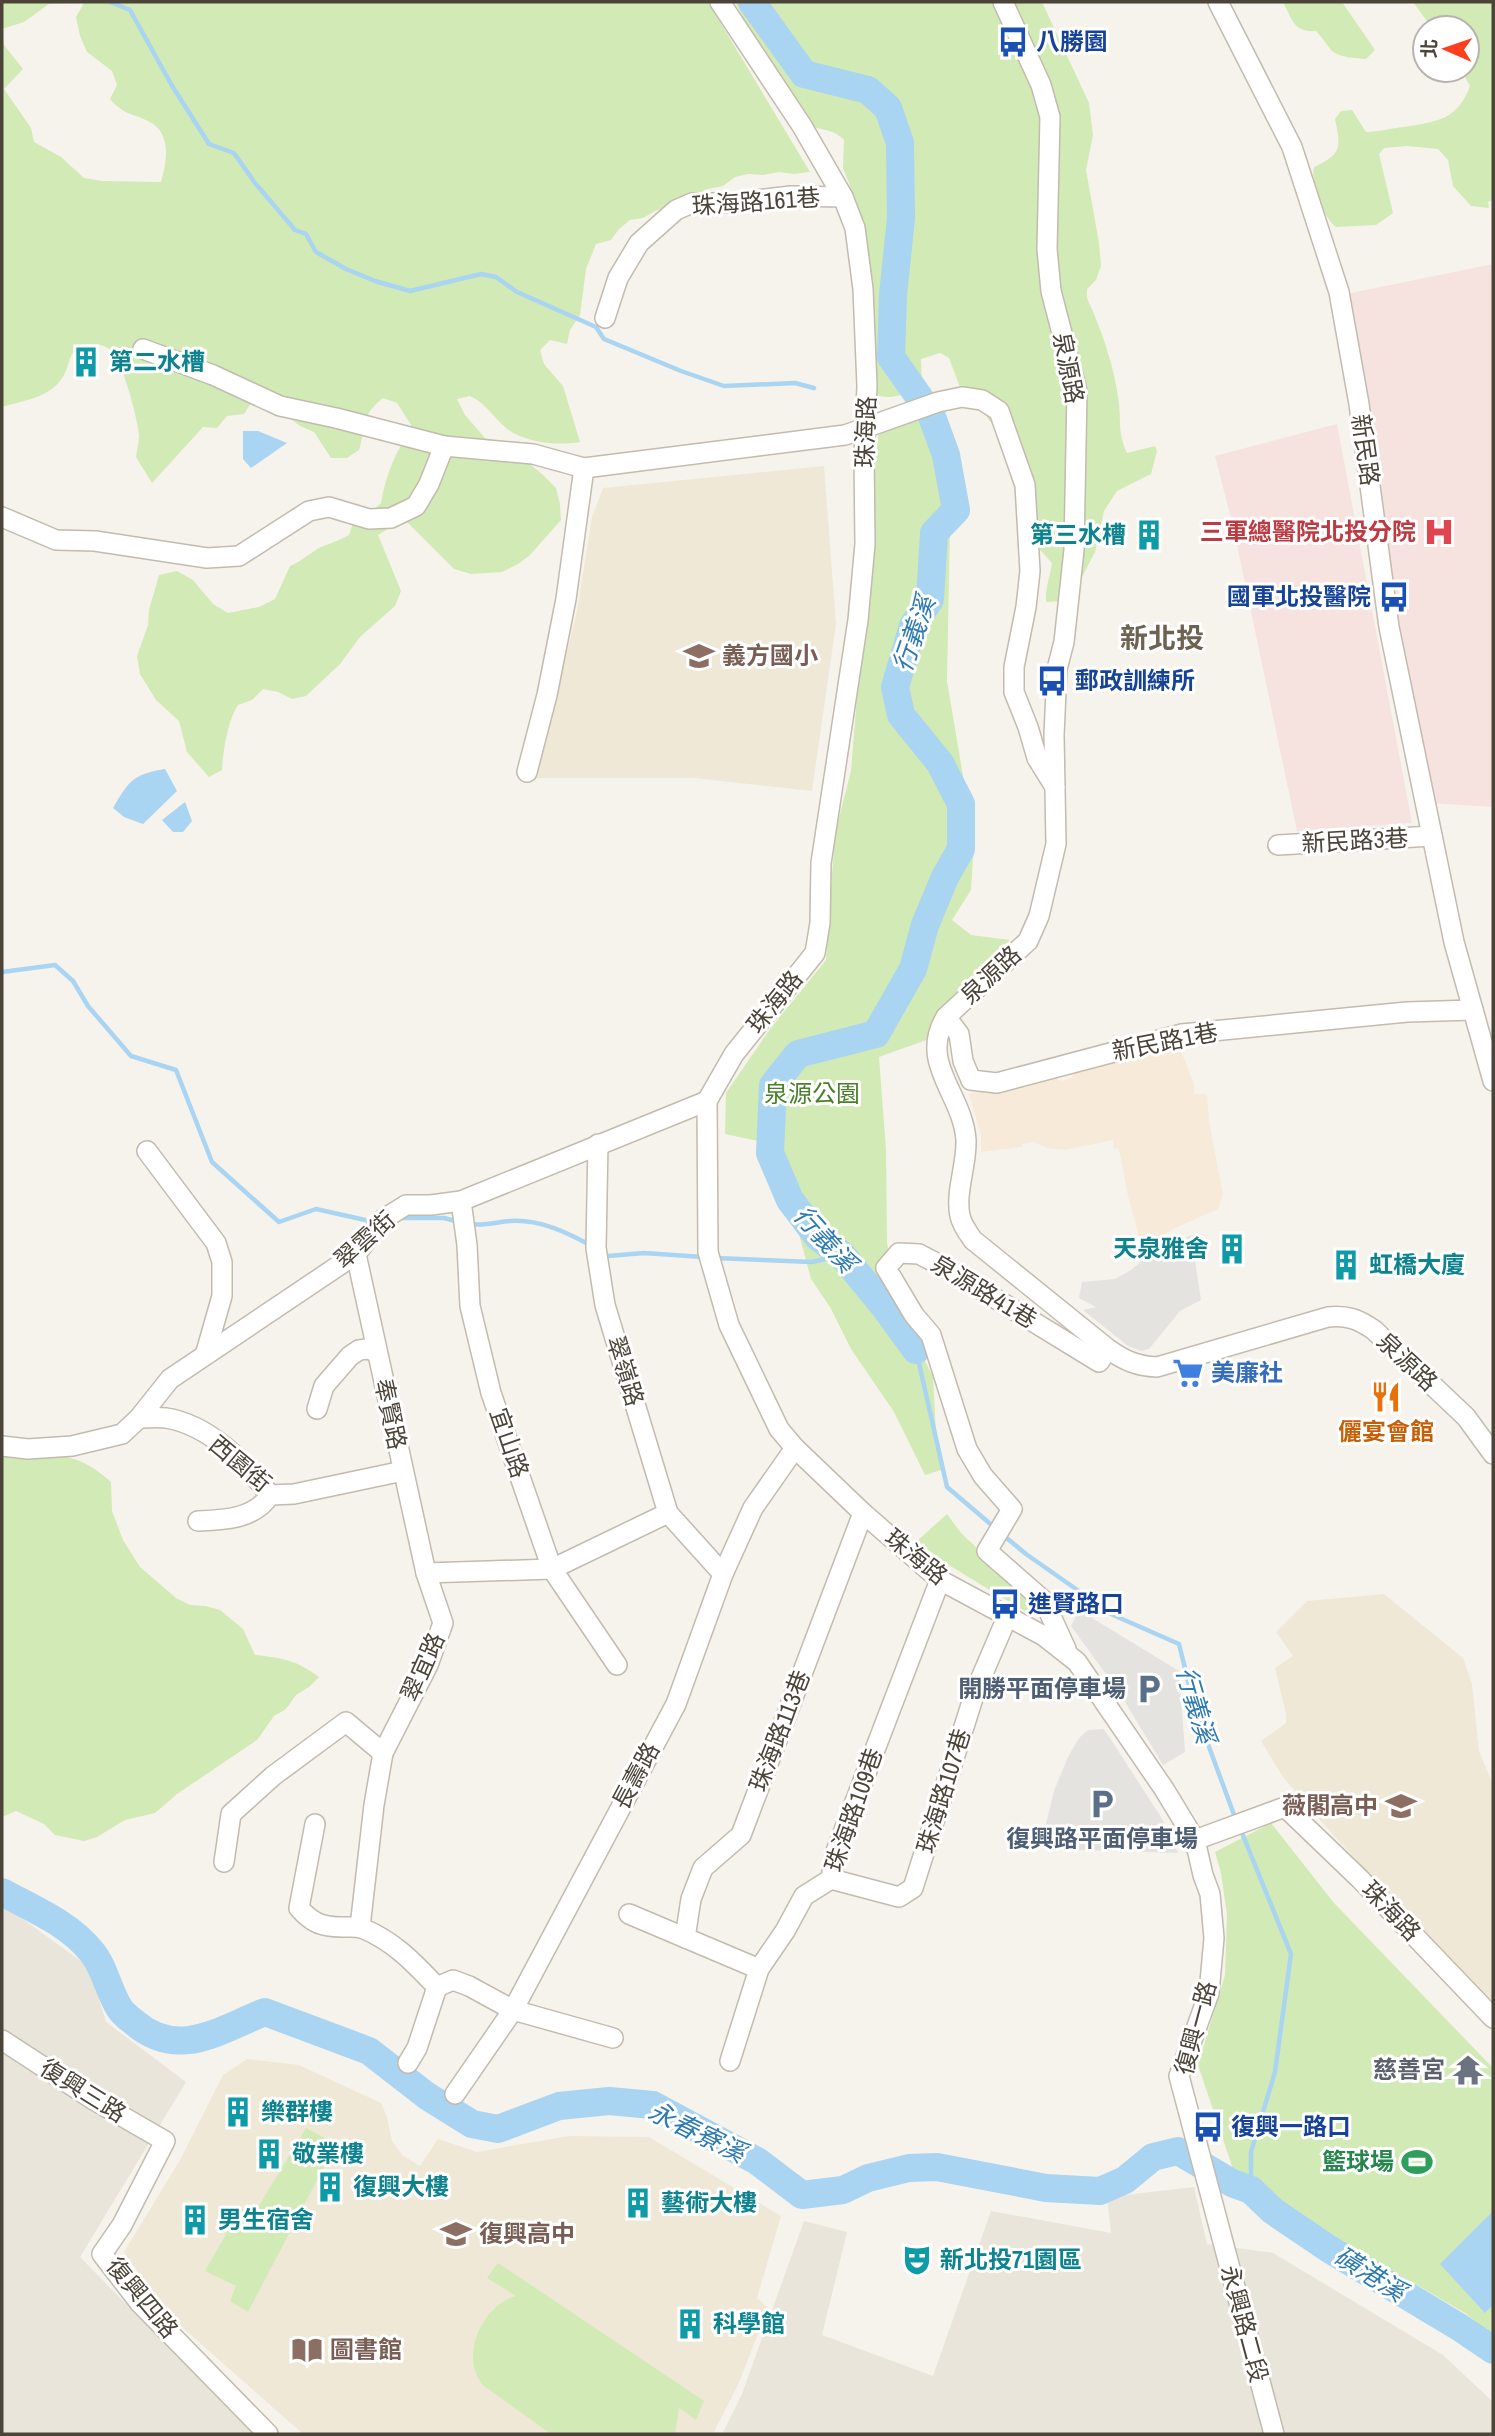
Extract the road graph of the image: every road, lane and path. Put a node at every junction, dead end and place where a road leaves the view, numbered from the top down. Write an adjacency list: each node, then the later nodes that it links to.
1 (720, 2): 4 (street, 珠海路)
2 (1003, 2): 12 (street, 泉源路)
3 (1218, 2): 13 (street, 新民路)
4 (843, 197): 5 (street, 珠海路161巷); 7 (street, 珠海路)
5 (605, 318)
6 (143, 349): 8 (street)
7 (865, 427): 9 (street); 12 (street); 18 (street, 珠海路)
8 (444, 446): 9 (street); 10 (street)
9 (584, 468): 11 (street)
10 (2, 517)
11 (527, 772)
12 (1055, 788): 16 (street, 泉源路)
13 (1432, 836): 14 (street, 新民路3巷); 15 (street, 新民路)
14 (1278, 845)
15 (1473, 1010): 16 (street, 新民路1巷); 17 (street, 新民路)
16 (946, 1017): 23 (street, 泉源路)
17 (1493, 1081)
18 (706, 1101): 19 (street, 翠雲街); 29 (street, 珠海路)
19 (598, 1144): 21 (street, 翠雲街); 33 (street, 翠嶺路)
20 (147, 1151): 24 (street)
21 (461, 1201): 22 (street, 翠雲街); 36 (street, 宜山路)
22 (356, 1254): 24 (street, 翠雲街); 25 (street, 奉賢路)
23 (1108, 1349): 30 (street, 泉源路); 41 (street, 泉源路41巷)
24 (206, 1352): 27 (street, 翠雲街)
25 (377, 1352): 26 (street); 31 (street, 奉賢路)
26 (317, 1409)
27 (139, 1418): 28 (street); 32 (street, 西園街)
28 (2, 1446)
29 (795, 1448): 34 (street, 珠海路); 38 (street, 長壽路)
30 (1493, 1454)
31 (403, 1471): 32 (street, 西園街); 37 (street, 奉賢路)
32 (270, 1495): 35 (street)
33 (668, 1513): 36 (street); 38 (street, 翠嶺路)
34 (863, 1513): 39 (street, 珠海路); 50 (street, 珠海路113巷)
35 (198, 1521)
36 (552, 1569): 37 (street); 42 (street, 宜山路)
37 (426, 1573): 43 (street, 翠宜路)
38 (723, 1574): 53 (street, 長壽路)
39 (940, 1580): 40 (street, 珠海路); 47 (street, 珠海路109巷)
40 (1008, 1615): 41 (street, 珠海路); 47 (street, 珠海路107巷)
41 (1068, 1653): 45 (street, 珠海路)
42 (617, 1665)
43 (383, 1753): 46 (street); 49 (street, 翠宜路)
44 (315, 1824): 49 (street)
45 (1195, 1839): 54 (street, 珠海路); 61 (street, 復興一路)
46 (224, 1862)
47 (831, 1880): 51 (street, 珠海路109巷)
48 (629, 1914): 50 (street)
49 (360, 1927): 52 (street)
50 (684, 1938): 51 (street)
51 (759, 1969): 57 (street, 珠海路109巷)
52 (437, 1987): 53 (street); 58 (street)
53 (513, 2010): 55 (street); 59 (street, 長壽路)
54 (1493, 2018)
55 (613, 2038)
56 (2, 2039): 60 (street, 復興三路)
57 (730, 2061)
58 (408, 2063)
59 (455, 2094)
60 (165, 2141): 62 (street, 復興四路)
61 (1214, 2214): 63 (street, 永興路二段)
62 (268, 2434)
63 (1274, 2434)

